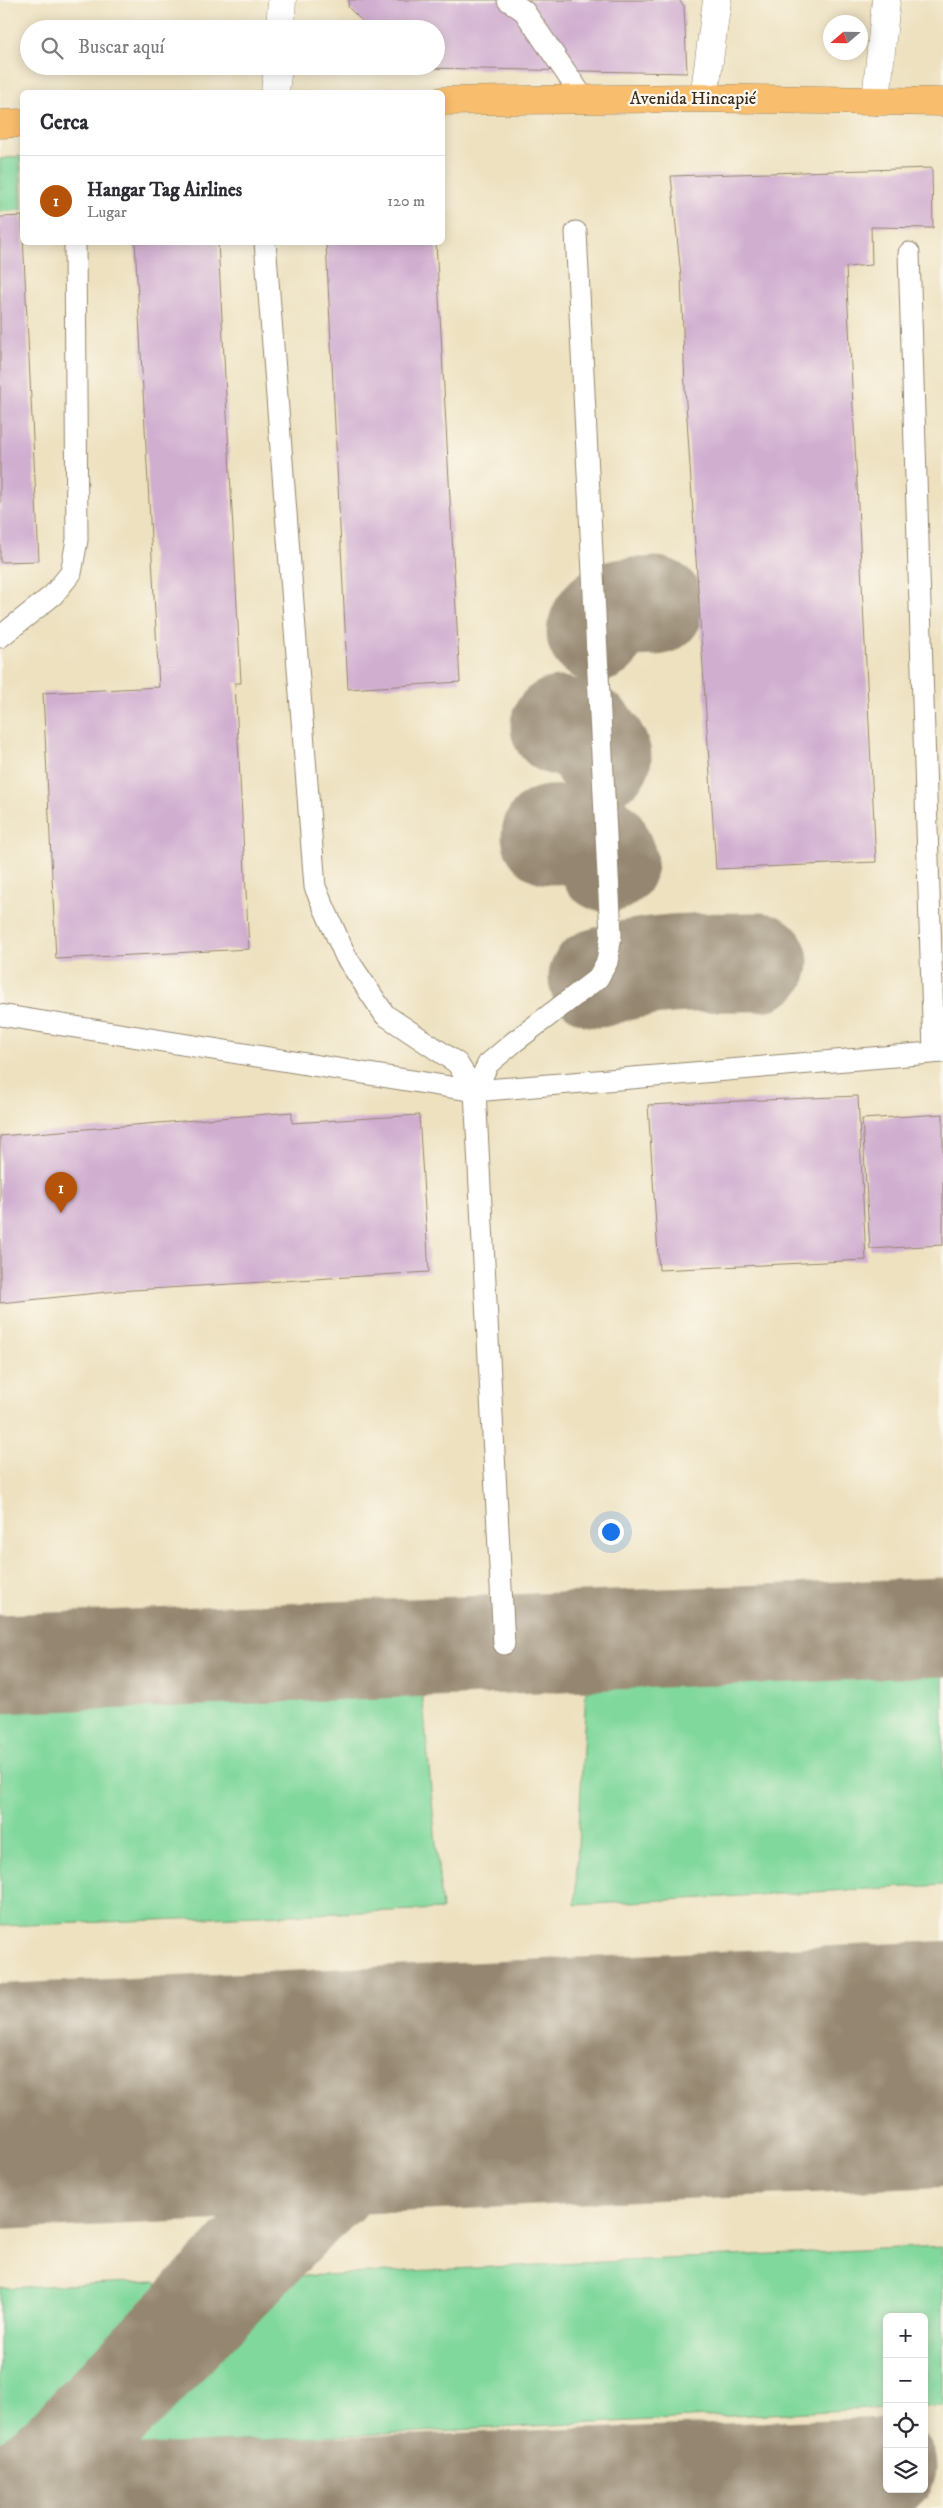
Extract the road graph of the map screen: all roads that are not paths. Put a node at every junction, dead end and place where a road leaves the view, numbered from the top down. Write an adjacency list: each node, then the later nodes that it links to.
1 (282, 0): 5 (street)
2 (508, 0): 9 (lane)
3 (717, 0): 8 (street)
4 (886, 0): 11 (street)
5 (281, 20)
6 (277, 75): 7 (street)
7 (276, 90)
8 (704, 98): 9 (main road, Avenida Hincapié); 11 (main road, Avenida Hincapié)
9 (584, 99): 10 (main road, Avenida Hincapié)
10 (445, 100)
11 (876, 101): 12 (main road, Avenida Hincapié)
12 (943, 102)
13 (20, 123): 14 (main road)
14 (0, 124)
15 (576, 232): 22 (lane)
16 (75, 245): 19 (lane)
17 (265, 245): 22 (lane)
18 (909, 252): 21 (lane)
19 (0, 637)
20 (0, 1015): 22 (lane)
21 (939, 1052): 22 (lane)
22 (475, 1091): 23 (lane)
23 (504, 1644)

